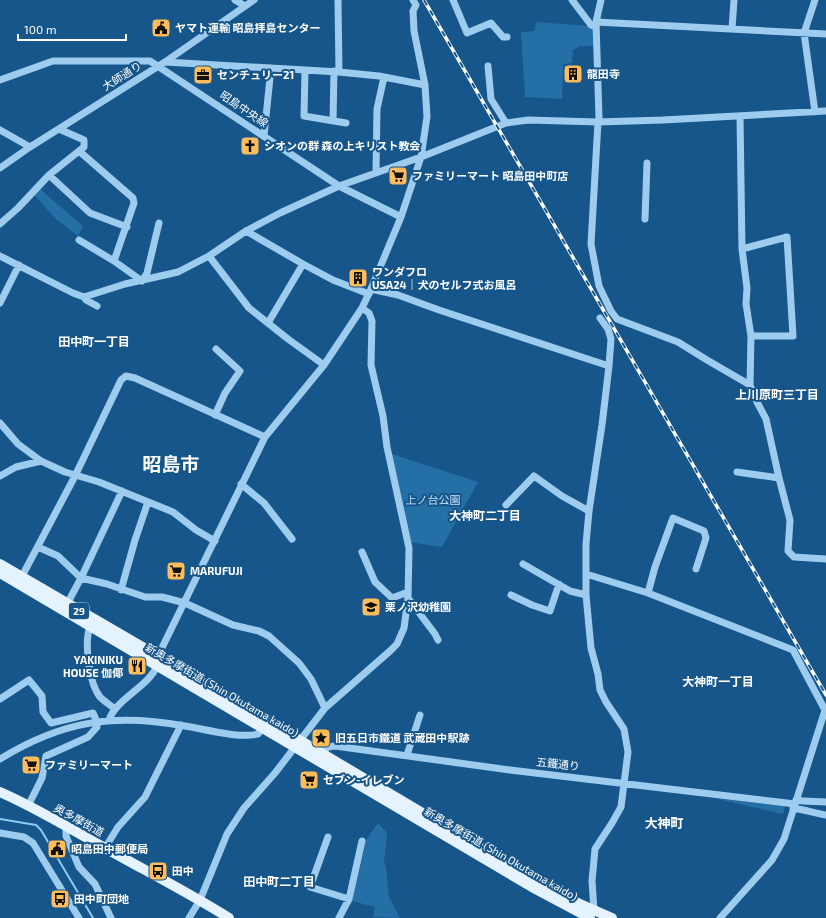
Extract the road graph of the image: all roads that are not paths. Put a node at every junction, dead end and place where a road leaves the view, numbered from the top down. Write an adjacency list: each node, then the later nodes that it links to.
1 (235, 0): 10 (street)
2 (254, 0): 10 (street, 大師通り)
3 (338, 0): 21 (street)
4 (413, 0): 24 (street)
5 (453, 0): 15 (street)
6 (572, 0): 11 (street)
7 (601, 0): 11 (street)
8 (734, 0): 12 (street)
9 (816, 0): 13 (street)
10 (245, 6): 16 (street, 大師通り)
11 (596, 25): 12 (street); 29 (street)
12 (732, 29): 13 (street)
13 (804, 33): 14 (street); 26 (street)
14 (826, 34)
15 (507, 37)
16 (165, 62): 17 (street, 大師通り); 19 (street)
17 (158, 66): 23 (street, 昭島中央線); 32 (street, 大師通り); 34 (street, 昭島中央線)
18 (488, 66): 31 (street)
19 (271, 68): 20 (street); 34 (street)
20 (305, 70): 21 (street); 28 (street)
21 (337, 72): 22 (street); 28 (street)
22 (384, 77): 24 (street); 40 (street)
23 (0, 80)
24 (425, 85): 37 (street)
25 (826, 111): 26 (street)
26 (815, 112): 27 (street)
27 (740, 116): 29 (street); 50 (street)
28 (333, 121): 30 (street)
29 (598, 122): 31 (street); 68 (street)
30 (346, 123)
31 (506, 123): 37 (street)
32 (60, 129): 35 (street, 大師通り); 36 (street)
33 (0, 130): 35 (street)
34 (264, 136): 42 (street, 昭島中央線)
35 (30, 147): 39 (street, 大師通り)
36 (79, 151): 41 (street); 47 (street)
37 (420, 157): 40 (street); 43 (street)
38 (649, 167): 44 (street)
39 (0, 168)
40 (376, 172): 42 (street)
41 (50, 175): 46 (street); 47 (street)
42 (339, 186): 43 (street, 昭島中央線); 48 (street)
43 (401, 217): 57 (street)
44 (645, 219)
45 (159, 223): 56 (street)
46 (0, 224)
47 (127, 227): 53 (street)
48 (246, 231): 52 (street); 54 (street)
49 (79, 240): 53 (street)
50 (742, 249): 64 (street); 64 (street)
51 (0, 256): 55 (street)
52 (208, 256): 56 (street); 63 (street)
53 (114, 261): 56 (street)
54 (303, 264): 57 (street); 63 (street)
55 (19, 265): 58 (street); 59 (street)
56 (142, 281): 58 (street)
57 (370, 292): 61 (street); 67 (street)
58 (84, 297): 60 (street)
59 (0, 303)
60 (97, 306)
61 (362, 308): 66 (street); 97 (street)
62 (600, 318): 67 (street)
63 (268, 323): 66 (street)
64 (751, 336): 68 (street)
65 (216, 349): 69 (street)
66 (324, 365): 71 (street)
67 (609, 366): 81 (street)
68 (750, 385): 76 (street)
69 (215, 415): 71 (street); 75 (street)
70 (0, 423): 72 (street)
71 (265, 437): 77 (street)
72 (40, 461): 74 (street); 75 (street)
73 (738, 472): 76 (street)
74 (0, 476)
75 (75, 476): 78 (street); 84 (street)
76 (779, 478): 86 (street)
77 (241, 484): 82 (street); 83 (street)
78 (122, 491): 79 (street); 92 (street)
79 (148, 502): 83 (street); 95 (street)
80 (506, 505): 81 (street)
81 (589, 512): 91 (street)
82 (292, 539)
83 (215, 541): 100 (street)
84 (38, 547): 92 (street); 93 (street)
85 (362, 552): 97 (street)
86 (826, 559)
87 (0, 564): 93 (main road, 29)
88 (523, 564): 94 (street)
89 (696, 569): 96 (street)
90 (0, 573): 93 (main road, 新奥多摩街道 (Shin Okutama kaido) / 29)
91 (586, 574): 96 (street); 99 (street)
92 (81, 578): 95 (street); 101 (street)
93 (20, 581): 101 (main road, 29); 102 (main road, 新奥多摩街道 (Shin Okutama kaido) / 29)
94 (559, 584): 98 (street); 99 (street)
95 (121, 590): 100 (street)
96 (648, 592): 108 (street)
97 (408, 595): 103 (street); 106 (street)
98 (511, 595)
99 (586, 595): 118 (street)
100 (185, 603): 104 (street); 106 (street)
101 (67, 604): 104 (main road, 29)
102 (90, 626): 104 (main road, 新奥多摩街道 (Shin Okutama kaido) / 29); 107 (street)
103 (438, 640)
104 (158, 661): 107 (street); 113 (main road, 新奥多摩街道 (Shin Okutama kaido) / 29); 114 (main road, 新奥多摩街道 (Shin Okutama kaido) / 29)
105 (0, 699): 111 (street)
106 (325, 708): 114 (street)
107 (115, 709): 110 (street)
108 (826, 709): 121 (street)
109 (420, 715): 116 (street)
110 (109, 720): 111 (street); 112 (street)
111 (97, 722): 117 (street); 122 (street)
112 (181, 725): 113 (street); 128 (street)
113 (263, 728): 114 (main road, 新奥多摩街道 (Shin Okutama kaido) / 29)
114 (297, 744): 115 (main road, 新奥多摩街道 (Shin Okutama kaido) / 29); 130 (street); 131 (main road, 新奥多摩街道 (Shin Okutama kaido) / 29)
115 (322, 753): 116 (street, 五鐵通り); 131 (main road, 新奥多摩街道 (Shin Okutama kaido) / 29)
116 (407, 755): 118 (street, 五鐵通り)
117 (0, 759)
118 (624, 782): 121 (street, 五鐵通り); 132 (street)
119 (0, 792): 122 (main road, 奥多摩街道)
120 (826, 802): 121 (street)
121 (795, 804): 123 (street); 139 (street)
122 (28, 806): 124 (main road, 奥多摩街道)
123 (826, 815)
124 (66, 825): 128 (main road, 奥多摩街道); 134 (street)
125 (0, 833): 133 (street)
126 (328, 837): 129 (street)
127 (362, 841): 129 (street)
128 (105, 848): 130 (main road, 奥多摩街道)
129 (349, 898): 137 (street)
130 (200, 900): 135 (street); 136 (main road, 奥多摩街道)
131 (577, 911): 132 (main road, 29)
132 (592, 914): 138 (main road, 29)
133 (79, 918)
134 (111, 918)
135 (189, 918)
136 (229, 918)
137 (339, 918)
138 (612, 918)
139 (720, 918)

